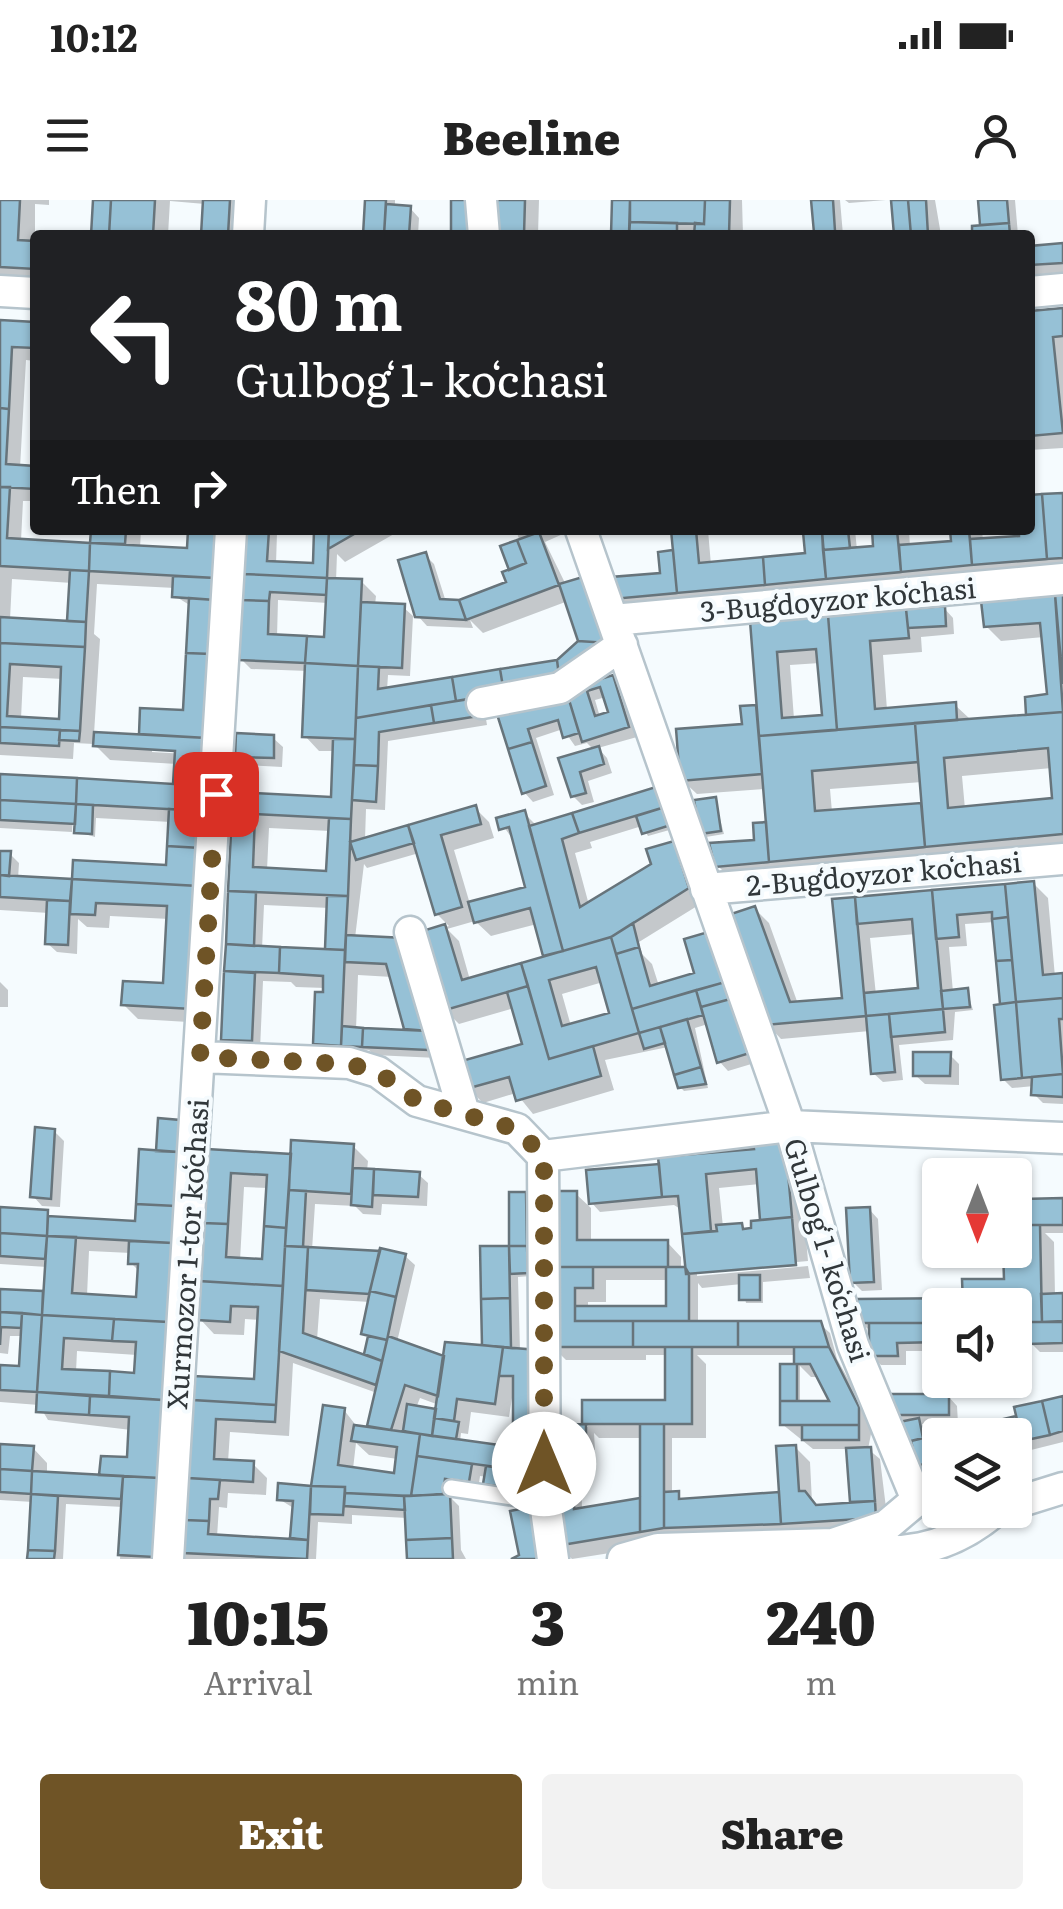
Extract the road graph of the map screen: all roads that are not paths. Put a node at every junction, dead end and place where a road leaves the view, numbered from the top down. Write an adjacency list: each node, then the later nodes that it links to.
1 (250, 200): 3 (street)
2 (481, 200): 4 (street)
3 (248, 230)
4 (484, 230)
5 (1063, 289): 7 (street)
6 (0, 291): 8 (street)
7 (1035, 292)
8 (30, 293)
9 (231, 535): 17 (street, Xurmozor 1-tor koʻchasi)
10 (583, 535): 12 (street)
11 (1063, 579): 12 (street, 3-Bugʻdoyzor koʻchasi)
12 (617, 632): 13 (street); 15 (street)
13 (482, 703)
14 (1063, 859): 15 (street, 2-Bugʻdoyzor koʻchasi)
15 (706, 889): 19 (street)
16 (410, 932): 18 (street)
17 (200, 1057): 18 (street); 30 (street, Xurmozor 1-tor koʻchasi)
18 (464, 1113): 21 (street)
19 (790, 1126): 20 (street); 21 (street, Gulbogʻ 1- koʻchasi); 22 (street, Gulbogʻ 1- koʻchasi)
20 (1063, 1138)
21 (544, 1156): 26 (street)
22 (922, 1486)
23 (451, 1488): 26 (lane)
24 (1063, 1488): 25 (street)
25 (1032, 1498)
26 (545, 1502): 31 (street)
27 (922, 1502): 29 (street)
28 (975, 1528): 29 (street)
29 (833, 1544): 32 (street)
30 (168, 1559)
31 (553, 1559)
32 (623, 1559)

